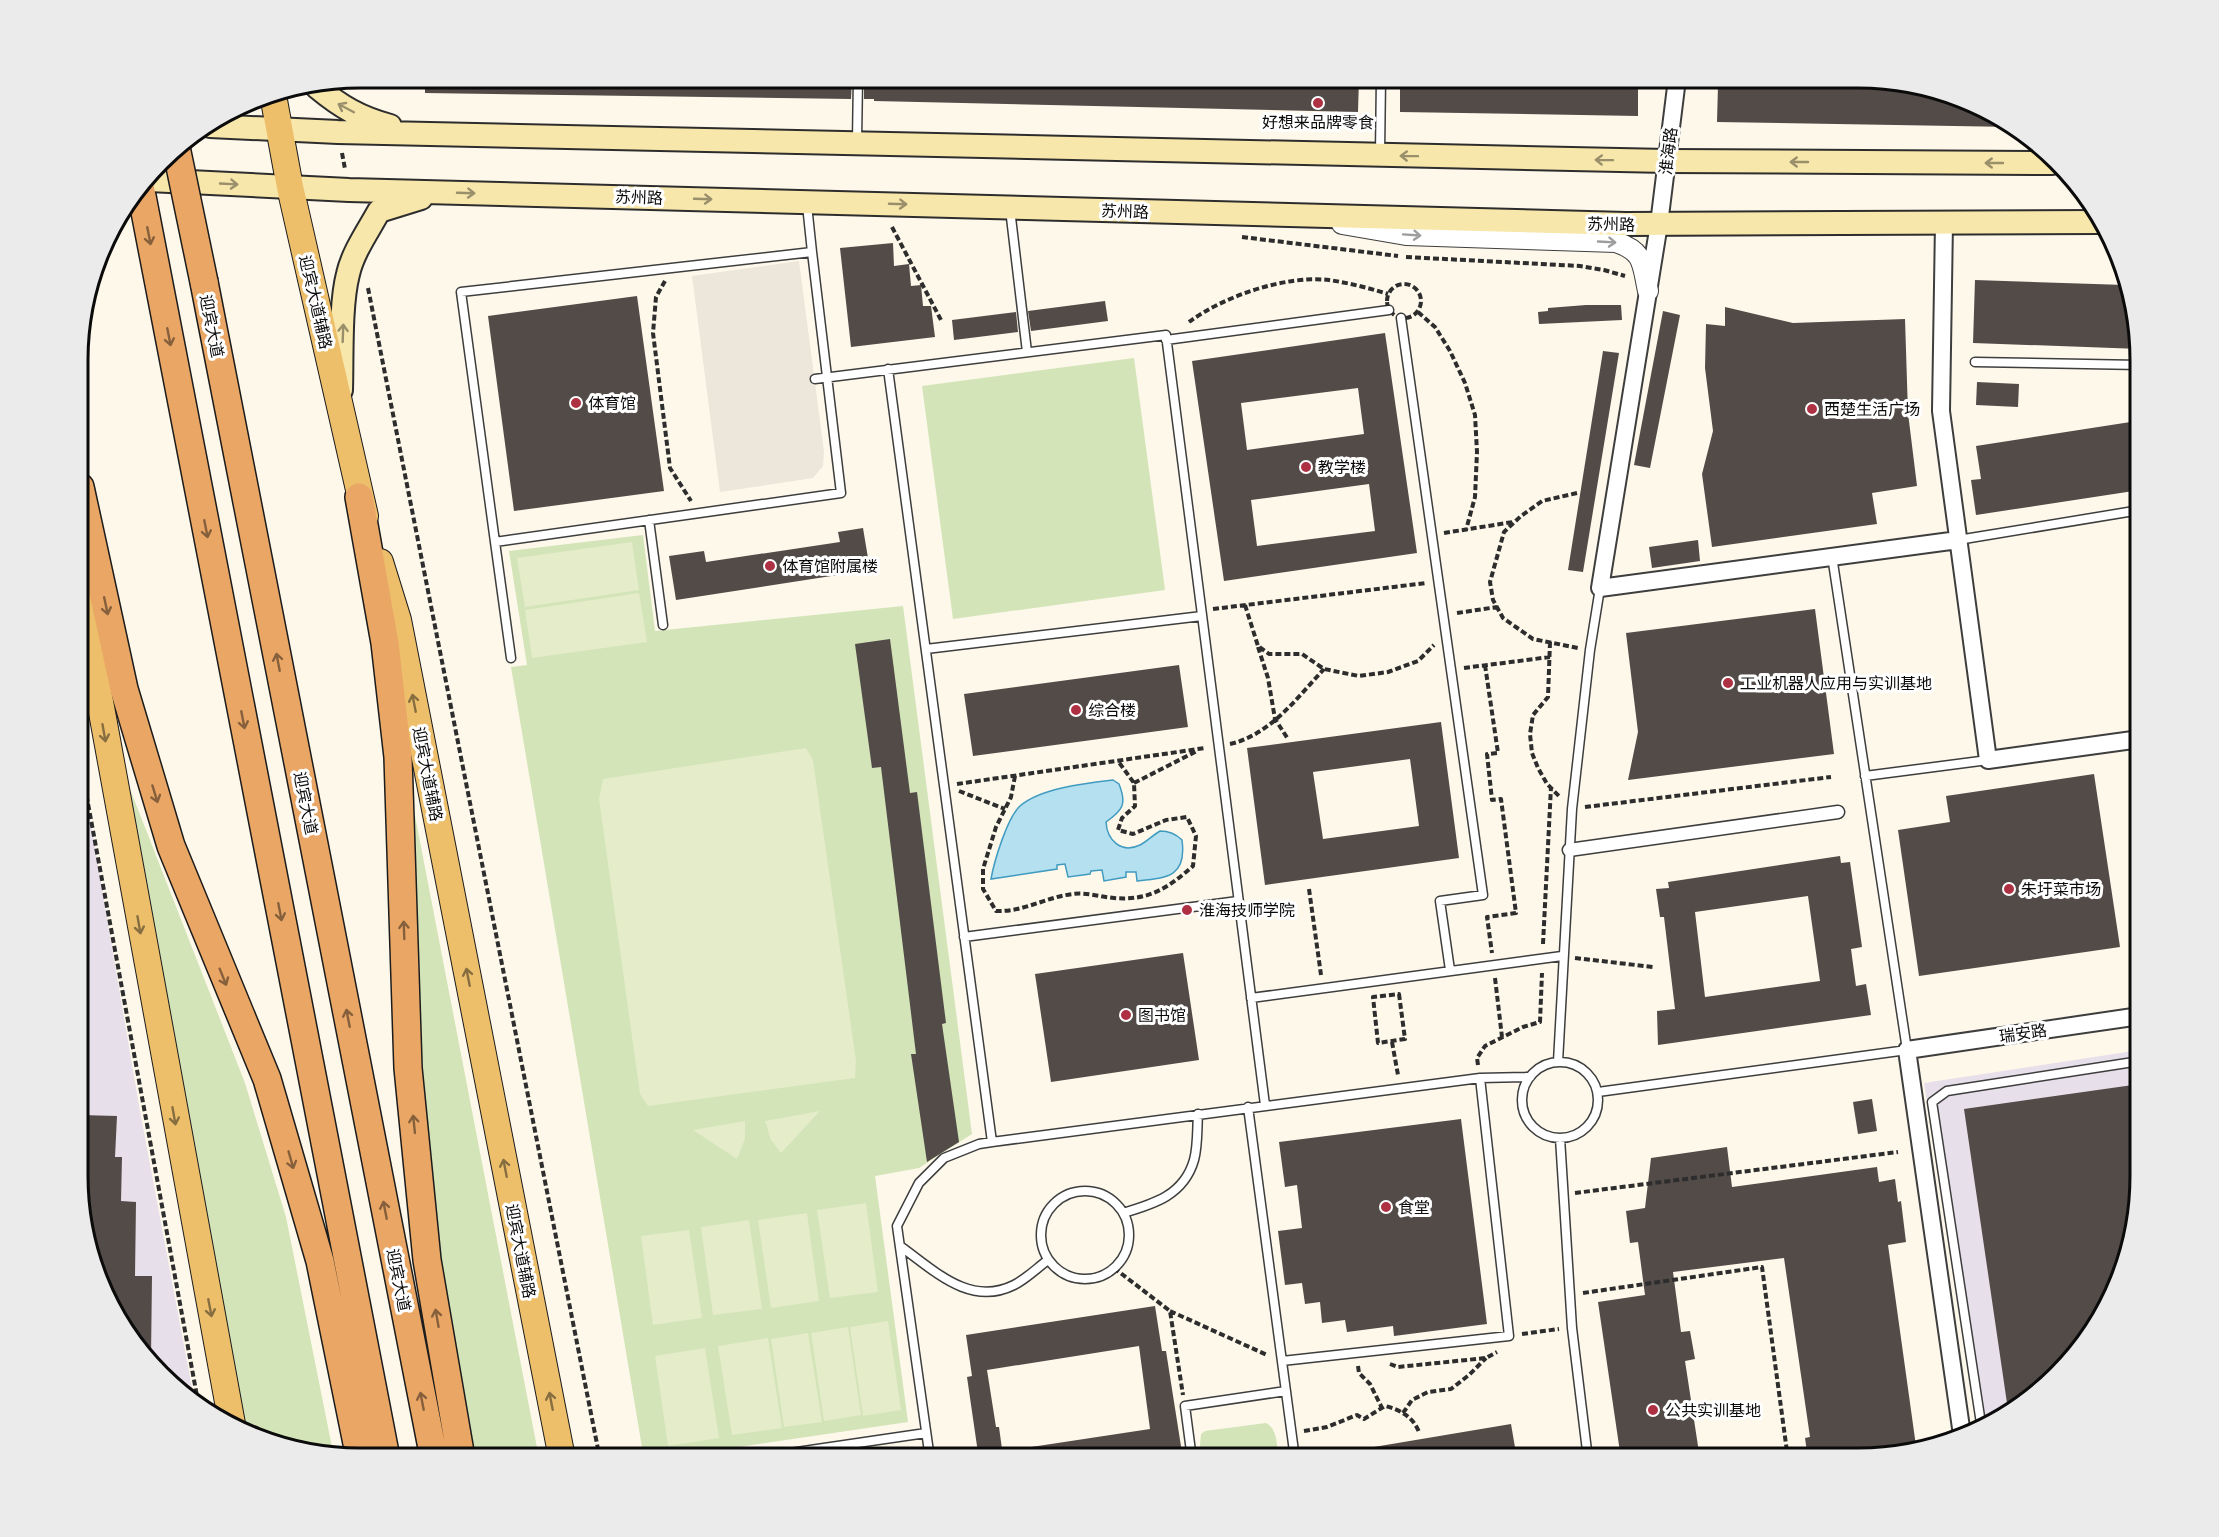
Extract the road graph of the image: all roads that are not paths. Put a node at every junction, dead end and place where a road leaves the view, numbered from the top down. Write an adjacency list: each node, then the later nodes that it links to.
1 (858, 88): 9 (lane)
2 (1381, 88): 10 (lane)
3 (1676, 88): 12 (street, 淮海路)
4 (322, 91): 8 (main road, one-way to 4)
5 (274, 103): 7 (main road, 迎宾大道辅路)
6 (221, 127): 7 (main road)
7 (278, 130): 8 (main road); 15 (main road, 迎宾大道辅路)
8 (420, 134): 9 (main road)
9 (857, 143): 10 (main road)
10 (1380, 155): 12 (main road, one-way to 10)
11 (178, 158): 82 (highway, 迎宾大道, one-way to 11, bridge)
12 (1667, 161): 13 (main road, one-way to 12); 23 (street, 淮海路)
13 (2046, 163)
14 (157, 180): 15 (main road, 苏州路, one-way to 15)
15 (290, 187): 16 (main road, 苏州路); 35 (main road, 迎宾大道辅路)
16 (439, 192): 18 (main road, 苏州路, one-way to 18); 35 (main road, one-way to 16)
17 (142, 198): 81 (highway, one-way to 81)
18 (806, 202): 19 (main road, 苏州路, one-way to 19); 24 (lane)
19 (1010, 208): 20 (main road, 苏州路); 29 (lane)
20 (1292, 215): 23 (main road, 苏州路); 25 (street, one-way to 25)
21 (2092, 222): 22 (main road, 苏州路)
22 (1944, 223): 23 (main road, 苏州路); 40 (street)
23 (1659, 224): 25 (street, 淮海路)
24 (812, 252): 33 (lane); 41 (lane)
25 (1648, 291): 43 (street, 淮海路)
26 (1389, 310): 28 (lane)
27 (1401, 318): 57 (lane)
28 (1166, 340): 29 (lane); 44 (lane)
29 (1028, 352): 32 (lane)
30 (1975, 362): 31 (lane)
31 (2130, 365)
32 (888, 369): 33 (lane); 47 (lane)
33 (826, 377): 34 (lane); 38 (lane)
34 (815, 379)
35 (340, 413): 36 (main road, 迎宾大道辅路)
36 (359, 497): 83 (highway, one-way to 36); 84 (main road, 迎宾大道辅路, one-way to 36)
37 (2130, 512): 40 (lane)
38 (649, 520): 41 (lane); 45 (lane)
39 (88, 524): 80 (highway, one-way to 80)
40 (1958, 540): 42 (street); 50 (street)
41 (495, 542): 48 (lane)
42 (1832, 556): 43 (street); 51 (lane)
43 (1600, 588): 53 (lane)
44 (1201, 613): 47 (lane); 54 (lane)
45 (663, 625)
46 (88, 639): 76 (main road, one-way to 76)
47 (926, 650): 55 (lane)
48 (511, 658)
49 (2130, 740): 50 (street)
50 (1988, 760): 51 (lane)
51 (1865, 776): 60 (lane)
52 (1838, 812): 53 (street)
53 (1569, 850): 56 (lane)
54 (1238, 901): 55 (lane); 58 (lane)
55 (964, 937): 70 (lane)
56 (1563, 956): 57 (lane); 61 (lane)
57 (1450, 970): 58 (lane)
58 (1251, 998): 66 (lane)
59 (2130, 1017): 60 (street, 瑞安路)
60 (1907, 1050): 65 (lane); 78 (street)
61 (1558, 1062): 64 (lane); 65 (lane)
62 (2130, 1063): 77 (lane)
63 (1480, 1077): 64 (lane); 66 (lane); 74 (lane)
64 (1530, 1077): 69 (lane)
65 (1598, 1092): 69 (lane)
66 (1265, 1105): 67 (lane)
67 (1248, 1107): 68 (lane); 74 (lane)
68 (1198, 1114): 70 (lane); 71 (lane)
69 (1560, 1138): 89 (lane)
70 (992, 1142): 72 (lane)
71 (1123, 1212): 73 (lane); 73 (lane)
72 (900, 1246): 73 (lane); 79 (lane)
73 (1048, 1260)
74 (1282, 1361): 75 (lane)
75 (1286, 1391): 87 (lane); 88 (lane)
76 (230, 1415)
77 (1981, 1419)
78 (1961, 1429)
79 (926, 1433): 85 (lane); 86 (lane)
80 (358, 1448)
81 (384, 1448)
82 (432, 1448)
83 (459, 1448)
84 (560, 1448)
85 (823, 1448)
86 (928, 1448)
87 (1191, 1448)
88 (1294, 1448)
89 (1587, 1448)

